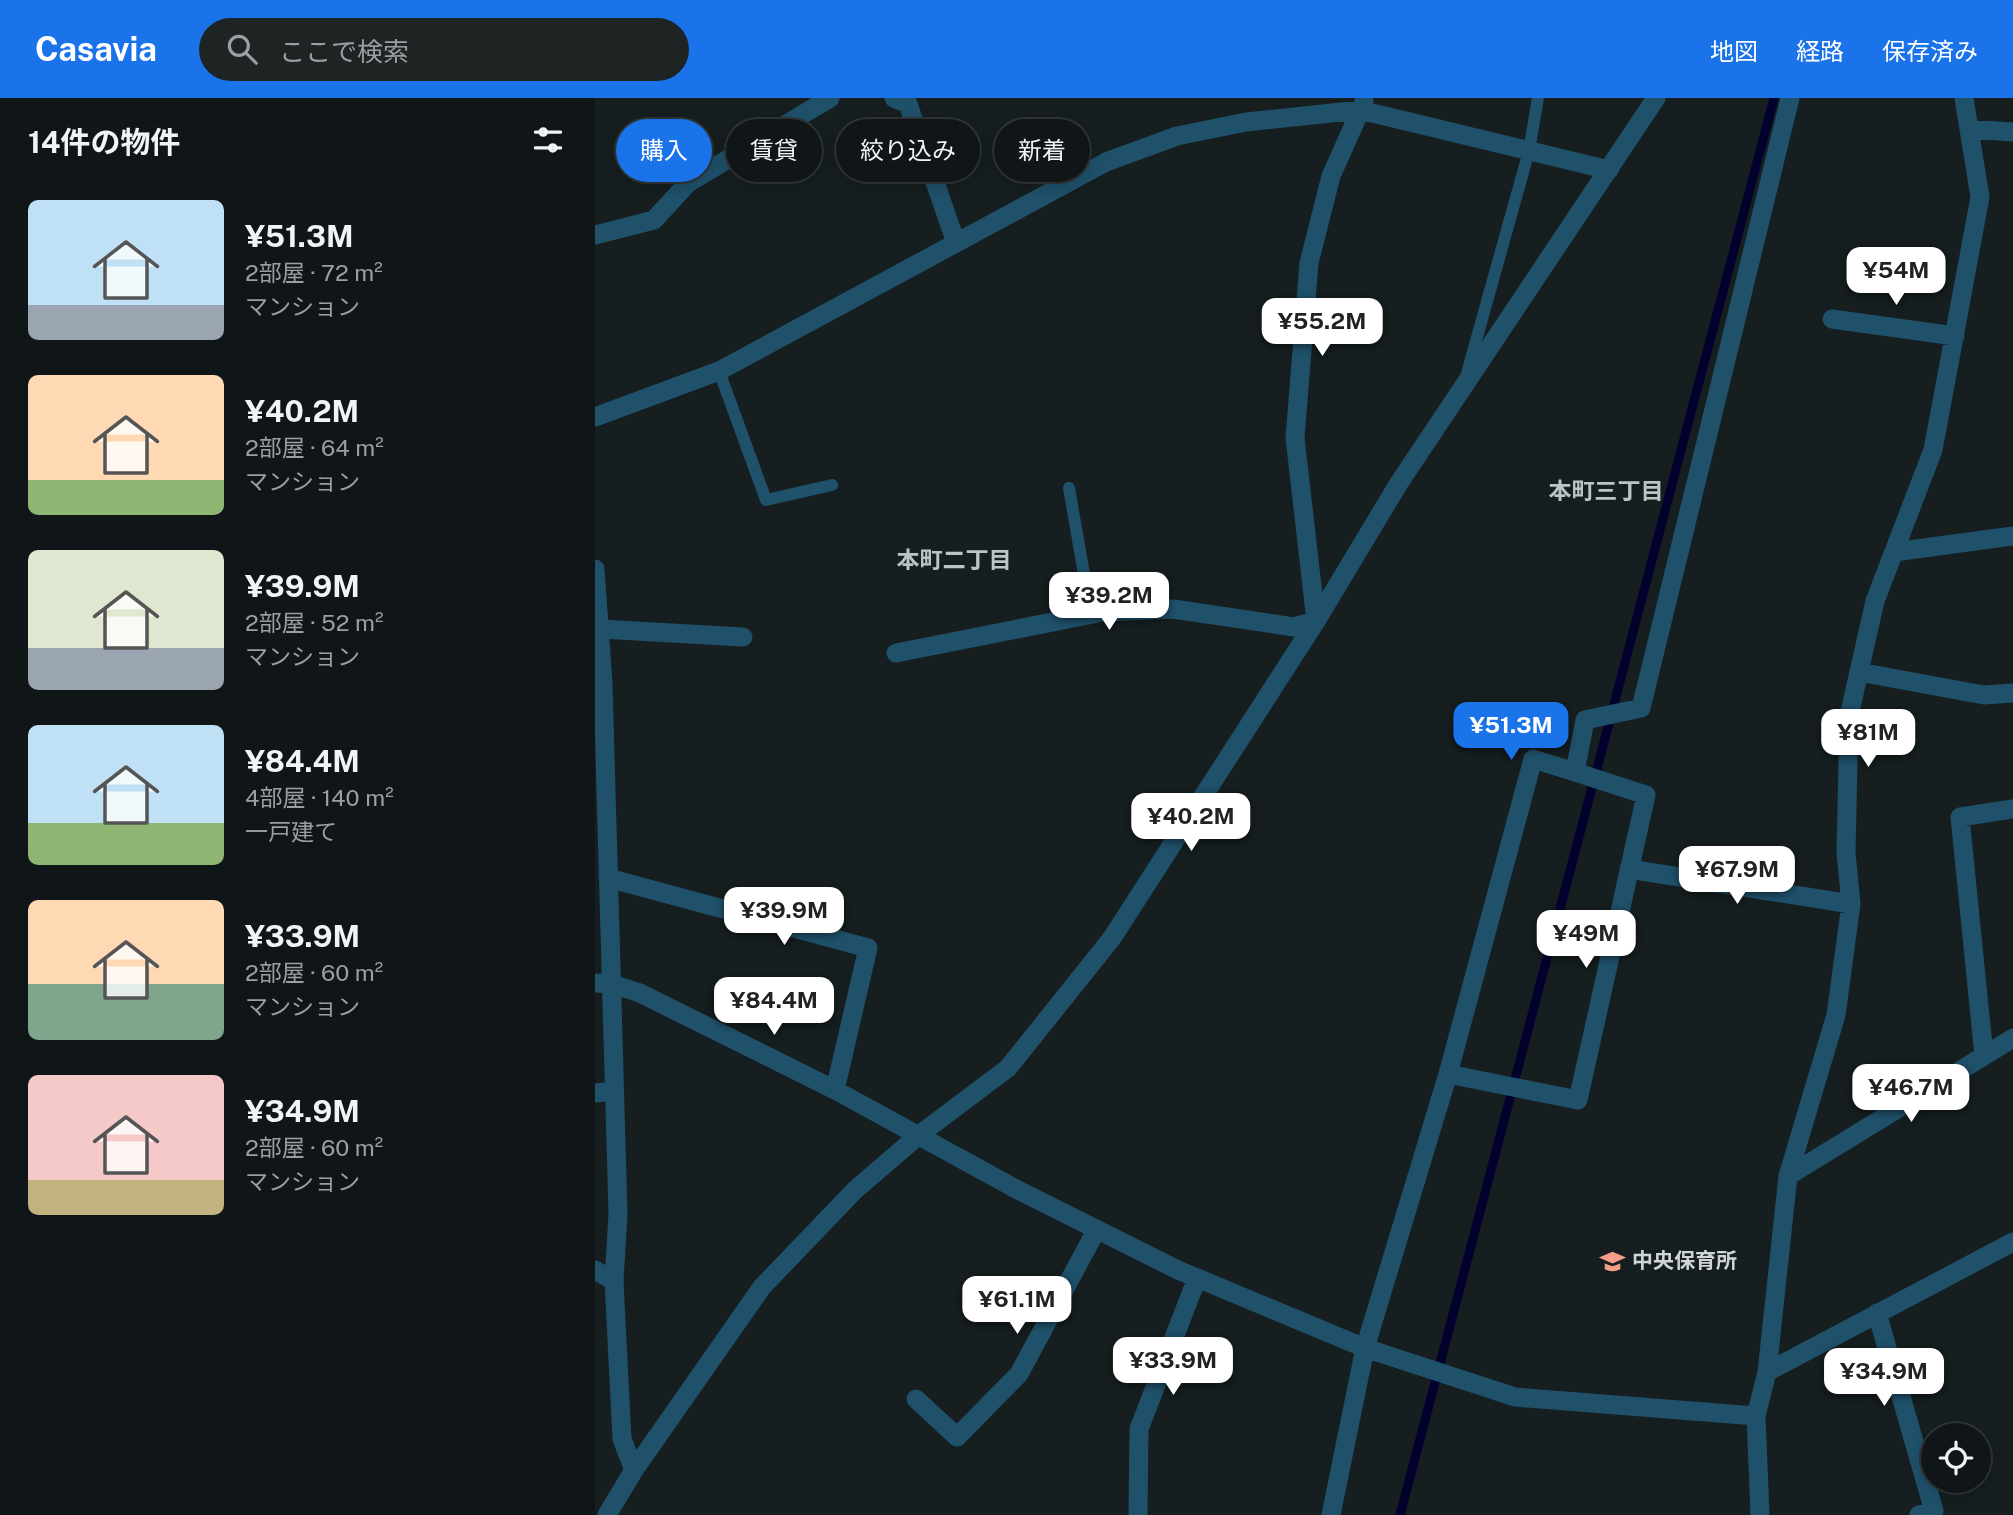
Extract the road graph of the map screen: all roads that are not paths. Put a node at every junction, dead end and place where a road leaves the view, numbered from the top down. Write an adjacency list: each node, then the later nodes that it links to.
1 (830, 98): 12 (street)
2 (894, 98): 13 (street)
3 (1538, 98): 10 (lane)
4 (1655, 98): 11 (street)
5 (1790, 98): 32 (street)
6 (1964, 98): 8 (street)
7 (1363, 104): 10 (street); 13 (street); 25 (street)
8 (1969, 129): 9 (street); 15 (street)
9 (2013, 132)
10 (1529, 151): 11 (street); 17 (lane)
11 (1609, 170): 17 (street)
12 (595, 235)
13 (955, 243): 16 (street)
14 (1832, 318): 15 (street)
15 (1955, 336): 22 (street)
16 (719, 371): 18 (street); 19 (lane)
17 (1463, 387): 25 (street)
18 (595, 417)
19 (832, 485)
20 (1069, 488): 24 (lane)
21 (2013, 536): 22 (street)
22 (1894, 552): 29 (street)
23 (595, 569): 26 (street)
24 (1091, 614): 25 (street); 28 (street)
25 (1316, 621): 43 (street)
26 (601, 629): 27 (street); 30 (street)
27 (743, 636)
28 (896, 653)
29 (1859, 672): 31 (street); 36 (street)
30 (599, 685): 35 (street)
31 (2013, 693)
32 (1575, 772): 34 (street); 40 (street)
33 (2013, 809): 39 (street)
34 (1629, 869): 36 (street); 40 (street)
35 (608, 878): 37 (street); 41 (street)
36 (1851, 904): 44 (street)
37 (603, 983): 41 (street); 42 (street)
38 (2013, 1038): 39 (street)
39 (1984, 1056): 44 (street)
40 (1448, 1074): 51 (street)
41 (835, 1090): 43 (street)
42 (605, 1092): 49 (street)
43 (919, 1135): 45 (street); 55 (street)
44 (1788, 1176): 52 (street)
45 (1097, 1229): 48 (street); 53 (street)
46 (2013, 1242): 50 (street)
47 (595, 1270): 49 (street)
48 (1197, 1278): 51 (street); 57 (street)
49 (614, 1281): 55 (street)
50 (1877, 1313): 52 (street); 60 (street)
51 (1365, 1348): 54 (street); 58 (street)
52 (1767, 1372): 54 (street)
53 (916, 1399)
54 (1756, 1416): 59 (street)
55 (634, 1470): 56 (street)
56 (607, 1515)
57 (1138, 1515)
58 (1331, 1515)
59 (1760, 1515)
60 (1919, 1515)

